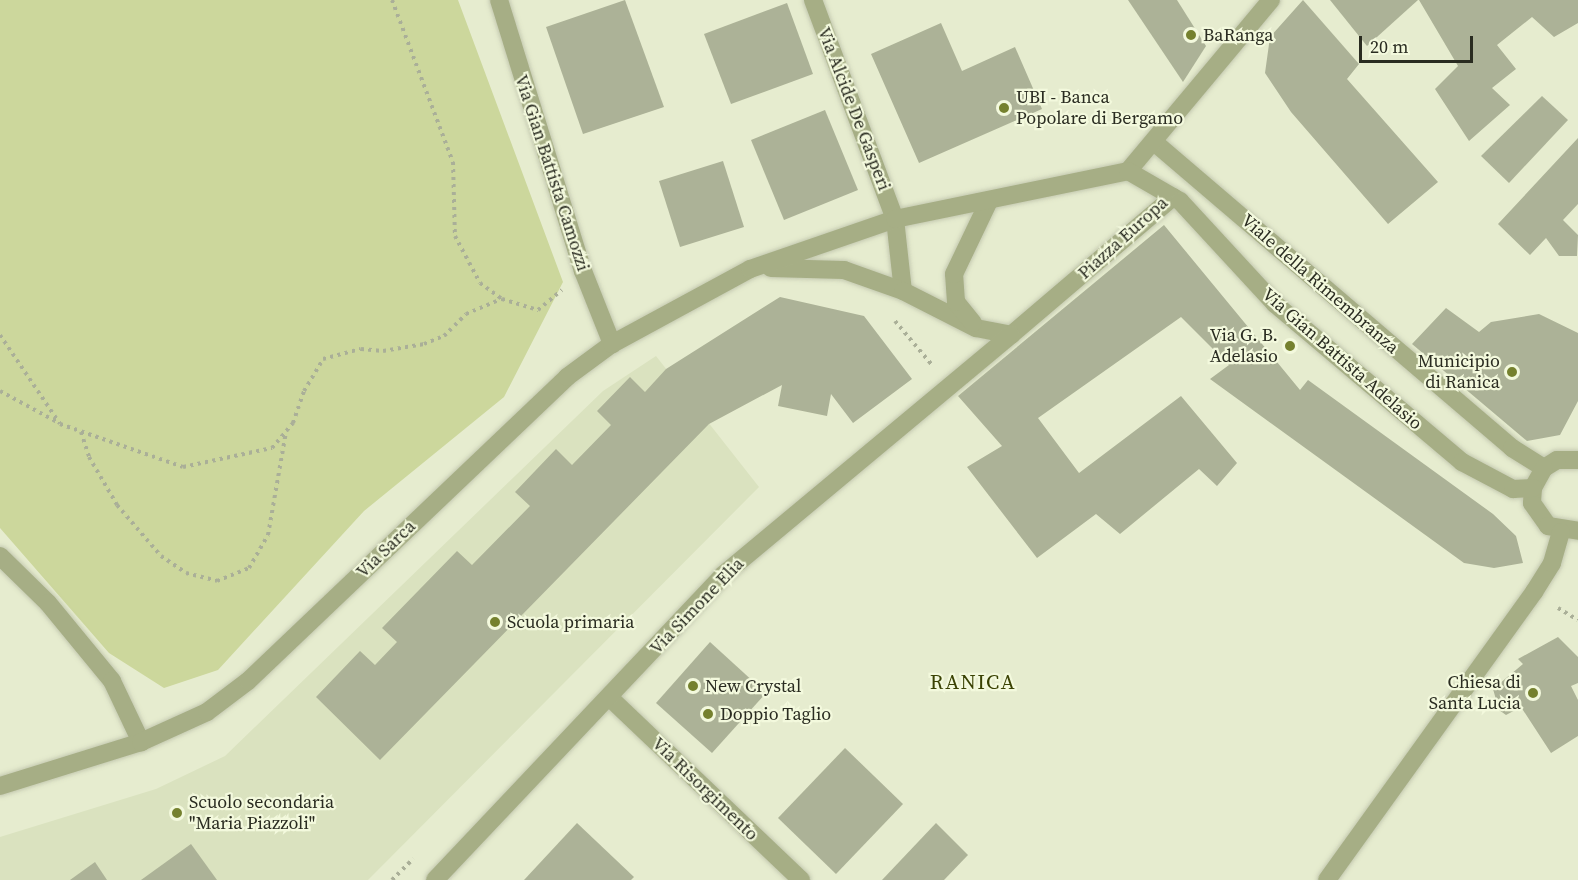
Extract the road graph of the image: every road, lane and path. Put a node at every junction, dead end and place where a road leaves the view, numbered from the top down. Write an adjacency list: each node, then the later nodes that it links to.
1 (392, 0): 13 (path)
2 (499, 0): 11 (street, Via Gian Battista Camozzi)
3 (813, 0): 9 (street, Via Alcide De Gasperi)
4 (1271, 0): 5 (street)
5 (1154, 142): 6 (street); 25 (street, Viale della Rimembranza)
6 (1128, 171): 7 (street, Piazza Europa); 8 (street)
7 (1173, 196): 17 (street, Piazza Europa); 26 (street, Via Gian Battista Adelasio)
8 (989, 201): 9 (street); 15 (street)
9 (895, 219): 10 (street); 12 (street)
10 (750, 269): 12 (street); 18 (street, Via Sarca)
11 (583, 272): 13 (path); 18 (street, Via Gian Battista Camozzi)
12 (903, 291): 15 (street)
13 (502, 299): 22 (path)
14 (886, 314): 19 (path)
15 (976, 328): 17 (street)
16 (0, 335): 21 (path)
17 (1011, 335): 29 (street, Via Simone Elia)
18 (612, 344): 30 (street, Via Sarca)
19 (932, 364)
20 (0, 391): 21 (path)
21 (60, 424): 23 (path)
22 (287, 430): 23 (path); 23 (path)
23 (81, 432)
24 (1578, 460): 25 (street)
25 (1545, 468): 26 (street)
26 (1533, 488): 27 (street)
27 (1570, 531): 34 (street)
28 (0, 556): 30 (street)
29 (610, 698): 32 (street, Via Simone Elia); 33 (street, Via Risorgimento)
30 (141, 742): 31 (street, Via Sarca)
31 (0, 786)
32 (435, 880)
33 (801, 880)
34 (1327, 880)

